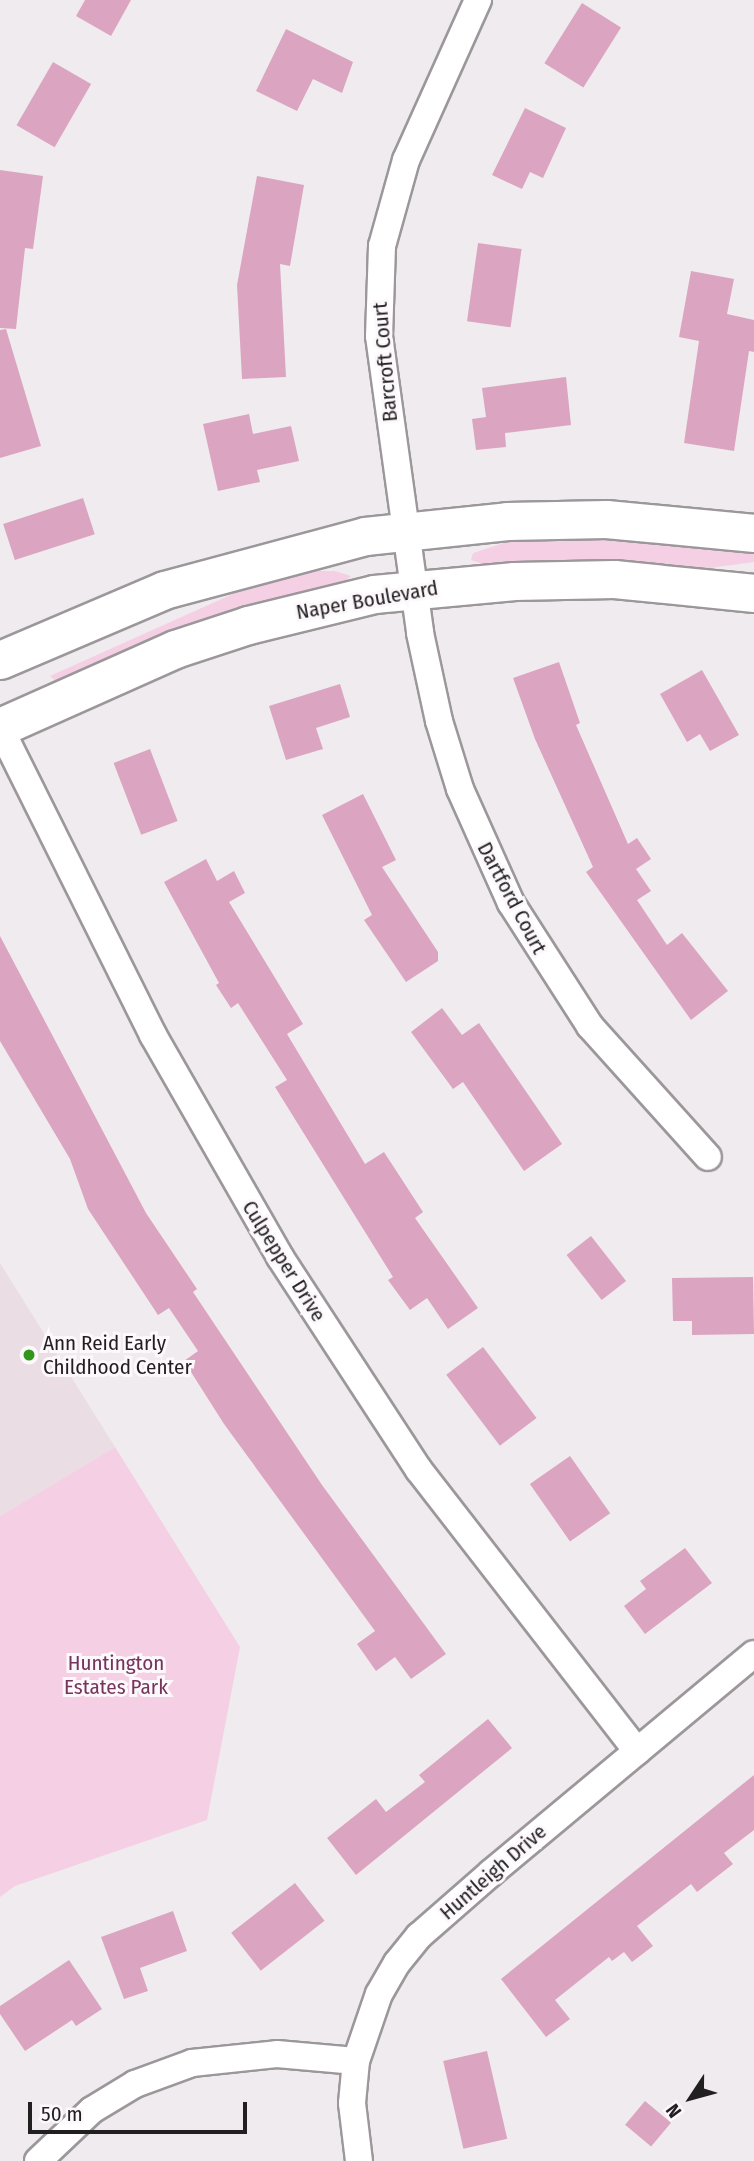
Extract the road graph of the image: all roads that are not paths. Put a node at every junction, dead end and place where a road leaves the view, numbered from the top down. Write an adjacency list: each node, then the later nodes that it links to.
1 (478, 0): 2 (street, Barcroft Court)
2 (406, 532): 3 (main road); 4 (street, Barcroft Court); 6 (main road)
3 (754, 533)
4 (414, 588): 5 (main road, Naper Boulevard); 7 (main road, Naper Boulevard); 8 (street, Dartford Court)
5 (754, 593)
6 (0, 660)
7 (0, 727): 10 (street, Culpepper Drive)
8 (708, 1157)
9 (754, 1654): 10 (street, Huntleigh Drive)
10 (637, 1751): 11 (street, Huntleigh Drive)
11 (356, 2061): 12 (street); 13 (street, Huntleigh Drive)
12 (38, 2161)
13 (359, 2161)

